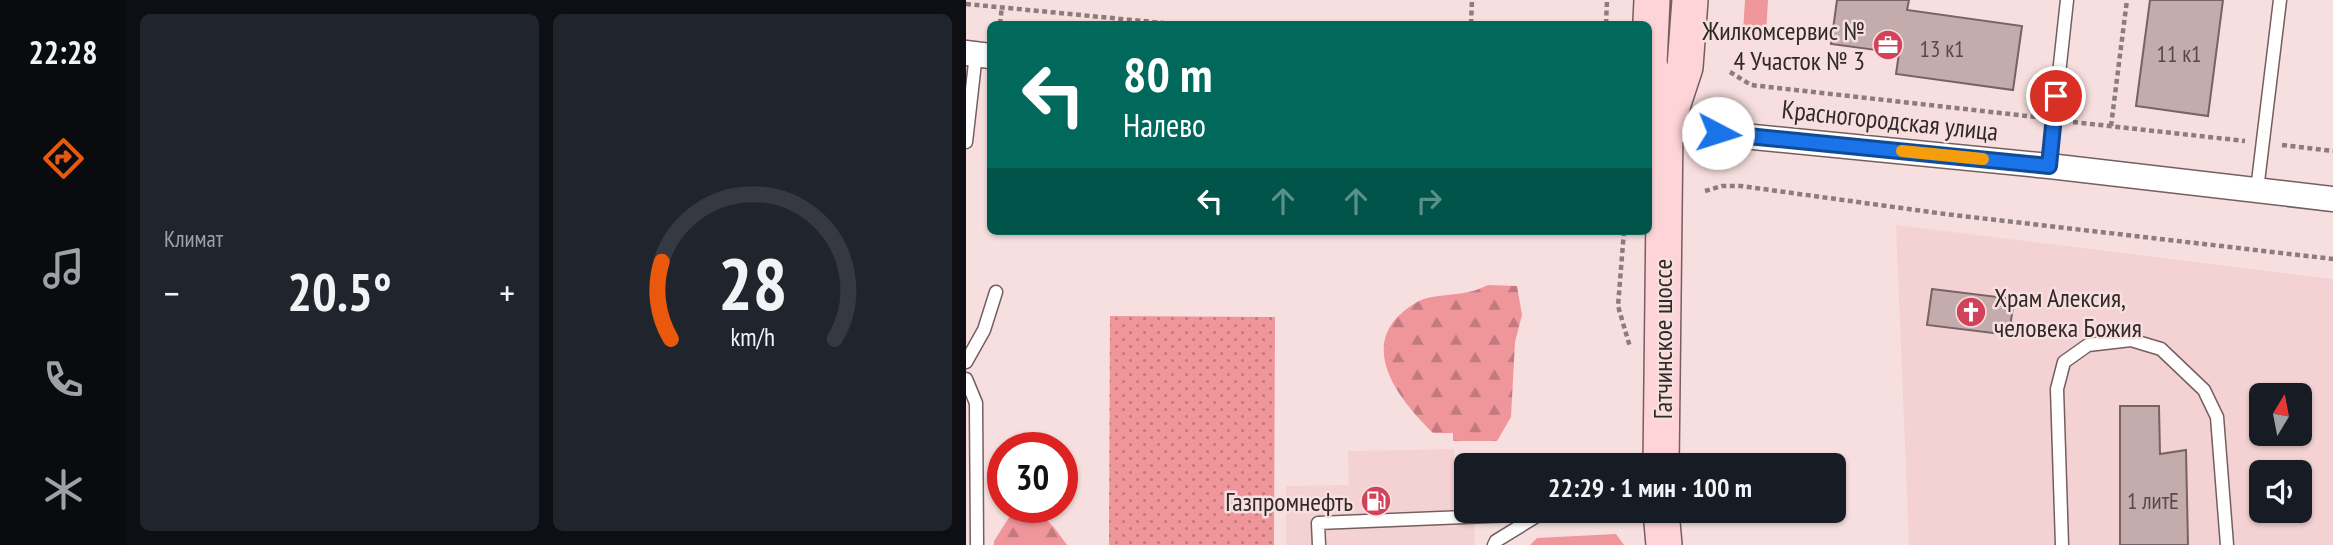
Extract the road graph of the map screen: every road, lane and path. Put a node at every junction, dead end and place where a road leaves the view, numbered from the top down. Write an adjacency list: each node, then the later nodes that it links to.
1 (1472, 0): 12 (path)
2 (1607, 0): 13 (path)
3 (1652, 0): 14 (main road, Гатчинское шоссе)
4 (1689, 0): 20 (main road, Гатчинское шоссе)
5 (2067, 0): 18 (lane)
6 (2127, 0): 19 (path)
7 (2280, 0): 22 (lane)
8 (966, 4): 9 (path)
9 (1002, 6): 10 (path); 11 (path)
10 (1000, 21)
11 (1145, 21)
12 (1471, 21)
13 (1606, 21)
14 (1651, 21)
15 (978, 54): 21 (lane)
16 (1730, 72): 18 (path)
17 (1652, 95): 20 (main road, Гатчинское шоссе)
18 (2054, 119): 19 (path); 24 (lane)
19 (2110, 126): 22 (path)
20 (1656, 127): 24 (street, Красногородская улица); 34 (main road, Гатчинское шоссе)
21 (966, 142)
22 (2262, 143): 23 (path); 25 (lane)
23 (2333, 151)
24 (2049, 166): 25 (street, Красногородская улица)
25 (2257, 190): 27 (street, Красногородская улица)
26 (1705, 191): 29 (path)
27 (2333, 199)
28 (1624, 235): 31 (path)
29 (2333, 259)
30 (996, 292): 32 (lane)
31 (1618, 306)
32 (966, 362)
33 (966, 379): 38 (lane)
34 (1661, 453)
35 (1454, 517): 39 (lane)
36 (1527, 523): 40 (lane)
37 (1662, 523): 41 (main road)
38 (977, 545)
39 (1319, 545)
40 (1494, 545)
41 (1664, 545)
42 (2062, 545): 43 (lane)
43 (2227, 545)

